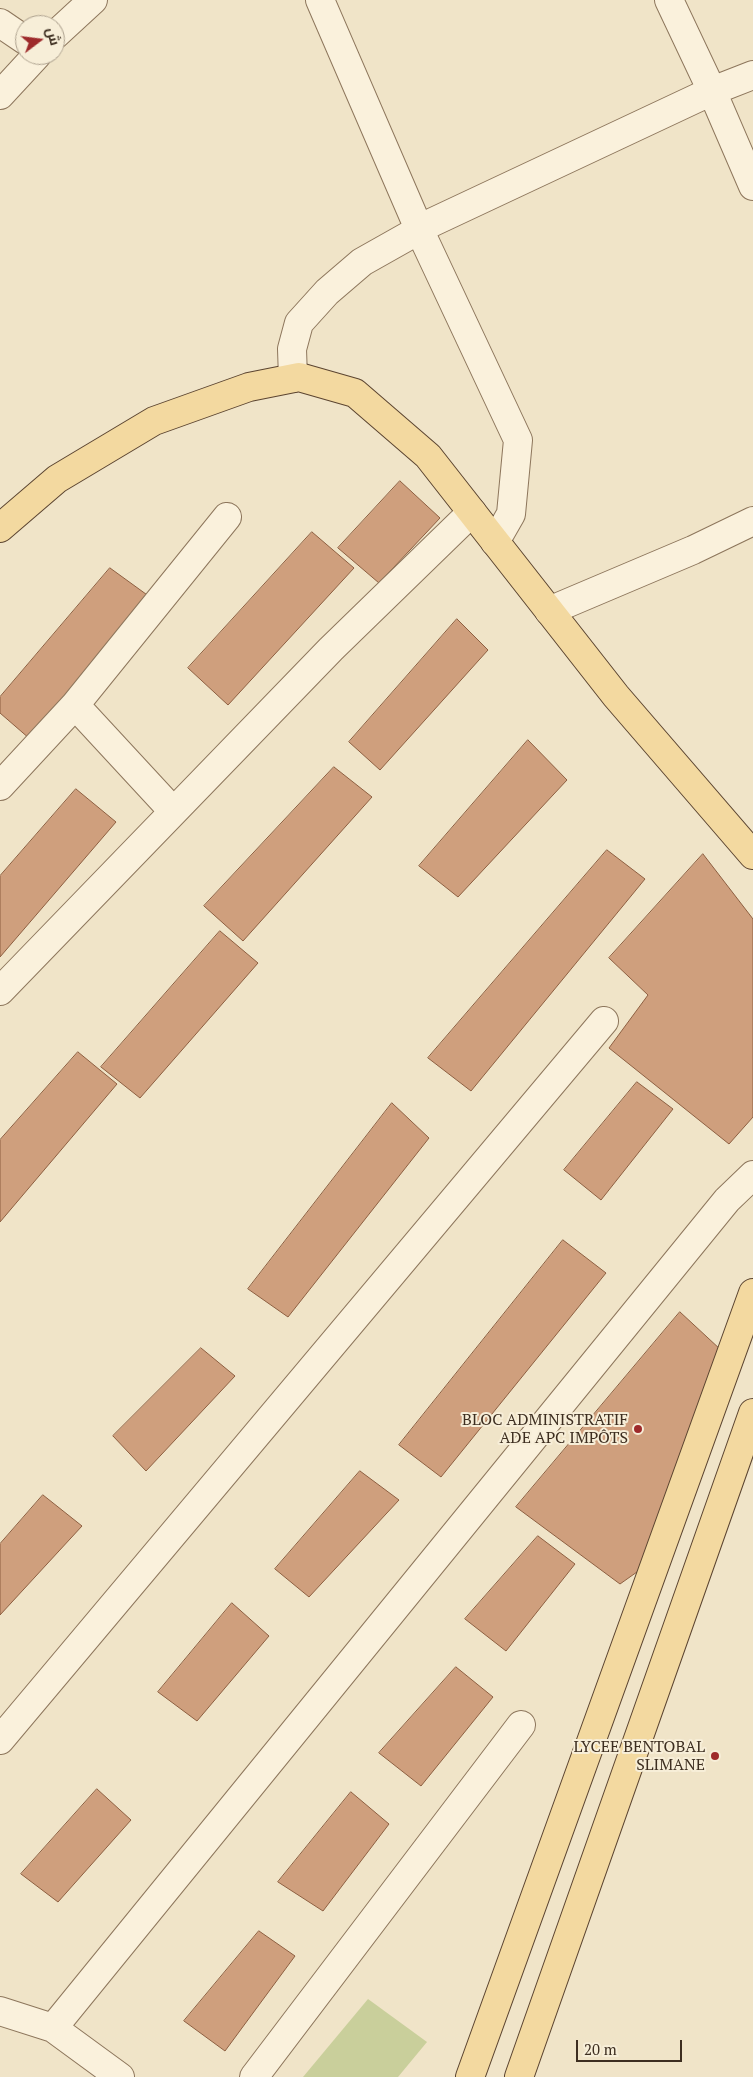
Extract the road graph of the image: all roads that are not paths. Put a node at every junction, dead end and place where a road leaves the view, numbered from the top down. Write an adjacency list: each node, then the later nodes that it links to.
1 (93, 0): 5 (street)
2 (320, 0): 12 (street)
3 (669, 0): 9 (street)
4 (0, 23): 6 (street)
5 (65, 26)
6 (15, 33)
7 (27, 65): 10 (street)
8 (753, 75): 9 (street)
9 (712, 91): 11 (street); 12 (street)
10 (0, 95)
11 (753, 186)
12 (419, 229): 13 (street); 18 (street)
13 (293, 378): 14 (main road); 17 (main road)
14 (472, 512): 18 (main road); 22 (street)
15 (227, 518): 20 (street)
16 (753, 521): 19 (street)
17 (0, 528)
18 (495, 542): 19 (main road)
19 (549, 611): 23 (main road)
20 (75, 705): 21 (street); 22 (street)
21 (0, 786)
22 (173, 811): 24 (street)
23 (753, 855)
24 (0, 991)
25 (604, 1021): 30 (street)
26 (753, 1175): 32 (street)
27 (753, 1293): 35 (main road)
28 (753, 1412): 36 (main road)
29 (521, 1725): 34 (street)
30 (0, 1740)
31 (0, 2012): 32 (street)
32 (53, 2028): 33 (street)
33 (120, 2077)
34 (254, 2077)
35 (470, 2077)
36 (519, 2077)

